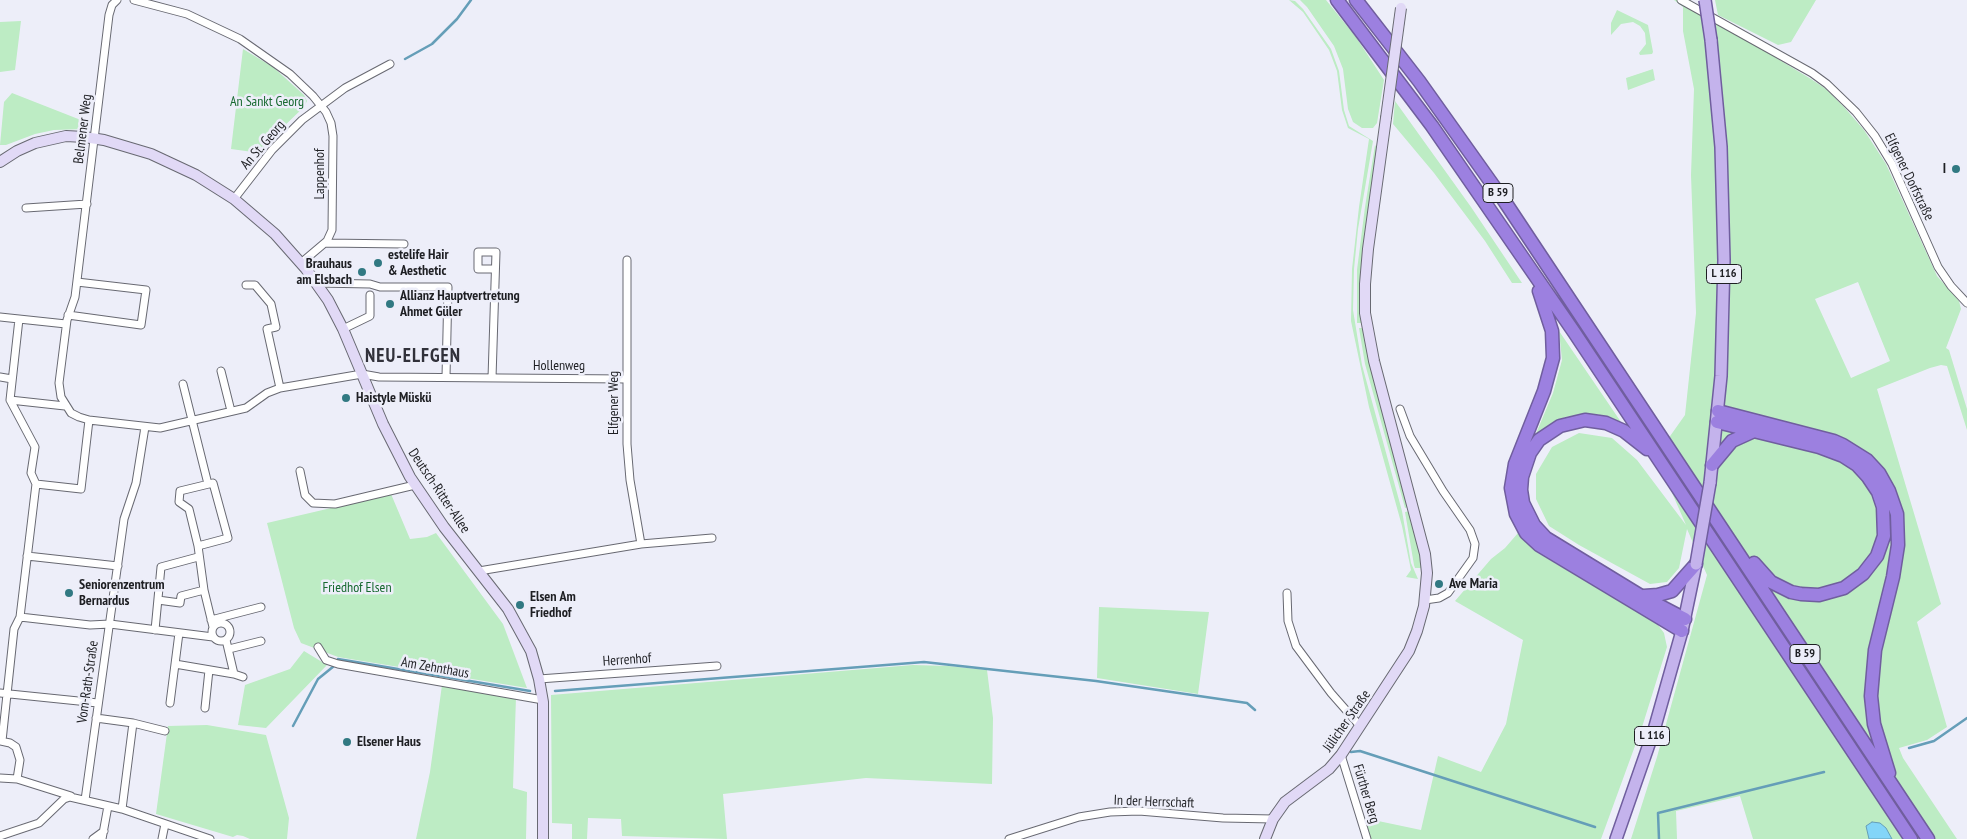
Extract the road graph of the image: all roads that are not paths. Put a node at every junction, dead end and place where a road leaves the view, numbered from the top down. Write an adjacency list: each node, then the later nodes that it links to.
1 (117, 0): 10 (street, Belmener Weg)
2 (134, 0): 9 (street)
3 (1337, 0): 20 (highway, B 59)
4 (1356, 0): 55 (highway, B 59)
5 (1682, 0): 25 (street, Elfgener Dorfstraße)
6 (1705, 0): 44 (main road, L 116, bridge)
7 (1401, 4): 67 (street, Jülicher Straße, bridge)
8 (390, 64): 9 (street, An St. Georg)
9 (321, 105): 12 (street, An St. Georg); 15 (street, Lappenhof)
10 (94, 138): 11 (street, Deutsch-Ritter-Allee); 12 (street, Deutsch-Ritter-Allee); 13 (street, Belmener Weg)
11 (0, 162)
12 (234, 199): 18 (street, Deutsch-Ritter-Allee)
13 (87, 204): 14 (street); 21 (street, Belmener Weg)
14 (26, 208)
15 (325, 243): 16 (street); 18 (street)
16 (404, 244)
17 (627, 260): 37 (street, Elfgener Weg)
18 (301, 263): 22 (street, Deutsch-Ritter-Allee)
19 (496, 269): 35 (street)
20 (1534, 276): 49 (highway, B 59); 73 (highway)
21 (77, 282): 26 (street, Belmener Weg); 26 (street)
22 (317, 283): 30 (street, Deutsch-Ritter-Allee); 34 (street)
23 (246, 285): 39 (street)
24 (370, 295): 30 (street)
25 (1967, 303)
26 (68, 315): 29 (street, Belmener Weg)
27 (0, 316): 28 (street)
28 (19, 319): 29 (street); 36 (street)
29 (66, 324): 41 (street, Belmener Weg)
30 (343, 329): 32 (street, Deutsch-Ritter-Allee)
31 (221, 371): 43 (street)
32 (362, 374): 34 (street, Hollenweg); 39 (street, Hollenweg); 54 (street, Deutsch-Ritter-Allee)
33 (0, 377): 36 (street)
34 (446, 377): 35 (street, Hollenweg)
35 (492, 378): 37 (street, Hollenweg)
36 (12, 379): 40 (street)
37 (626, 379): 57 (street, Elfgener Weg)
38 (183, 384): 46 (street)
39 (280, 388): 43 (street, Hollenweg)
40 (10, 400): 41 (street); 52 (street)
41 (65, 406): 45 (street)
42 (1400, 409): 67 (street)
43 (231, 411): 46 (street, Hollenweg)
44 (1717, 417): 48 (highway); 50 (main road, L 116); 100 (highway)
45 (89, 420): 47 (street, Hollenweg); 52 (street)
46 (192, 420): 47 (street, Hollenweg); 53 (street)
47 (145, 427): 62 (street, Vom-Rath-Straße)
48 (1754, 431): 50 (highway); 55 (highway)
49 (1656, 456): 66 (highway); 118 (highway, B 59)
50 (1712, 465): 61 (main road, L 116, bridge)
51 (300, 471): 54 (street)
52 (36, 484): 59 (street)
53 (208, 484): 58 (street); 58 (street)
54 (415, 485): 63 (street, Deutsch-Ritter-Allee)
55 (1715, 518): 100 (highway, B 59)
56 (712, 538): 57 (street)
57 (641, 544): 63 (street)
58 (198, 546): 60 (street)
59 (27, 556): 62 (street); 70 (street)
60 (198, 557): 64 (street); 68 (street)
61 (1696, 564): 66 (highway); 73 (main road, L 116)
62 (118, 566): 71 (street, Vom-Rath-Straße)
63 (479, 571): 86 (street, Deutsch-Ritter-Allee)
64 (204, 590): 68 (street); 72 (street)
65 (1287, 593): 94 (street)
66 (1642, 596): 73 (highway)
67 (1425, 598): 94 (street, Jülicher Straße)
68 (158, 600): 74 (street)
69 (262, 606): 72 (street)
70 (20, 617): 71 (street); 87 (street)
71 (110, 624): 74 (street); 89 (street, Vom-Rath-Straße)
72 (212, 624): 76 (street); 77 (street)
73 (1684, 625): 117 (main road, L 116)
74 (155, 630): 75 (street)
75 (179, 633): 76 (street); 81 (street)
76 (213, 637): 77 (street)
77 (226, 640): 80 (street)
78 (261, 642): 80 (street)
79 (318, 647): 88 (street, Am Zehnthaus)
80 (229, 649): 84 (street)
81 (175, 664): 83 (street); 90 (street)
82 (717, 666): 86 (street, Herrenhof)
83 (209, 670): 84 (street); 91 (street)
84 (234, 674): 85 (street)
85 (243, 677)
86 (539, 679): 88 (street, Deutsch-Ritter-Allee)
87 (3, 693): 89 (street); 96 (street)
88 (543, 700): 113 (street, Deutsch-Ritter-Allee)
89 (98, 703): 92 (street, Vom-Rath-Straße)
90 (170, 703)
91 (205, 708)
92 (96, 718): 93 (street); 102 (street, Vom-Rath-Straße)
93 (133, 723): 95 (street); 104 (street)
94 (1360, 726): 97 (street, Jülicher Straße)
95 (165, 731)
96 (1, 741): 99 (street)
97 (1341, 755): 105 (street, Jülicher Straße); 116 (street, Fürther Berg)
98 (0, 778): 99 (street)
99 (17, 779): 101 (street)
100 (1895, 790): 119 (highway, B 59)
101 (74, 797): 102 (street); 108 (street)
102 (85, 800): 103 (street)
103 (108, 806): 104 (street); 107 (street)
104 (122, 809): 106 (street)
105 (1273, 820): 114 (street, In der Herrschaft); 115 (street, Jülicher Straße)
106 (165, 824): 111 (street); 112 (street)
107 (104, 831): 109 (street); 110 (street)
108 (0, 836)
109 (94, 839)
110 (102, 839)
111 (162, 839)
112 (210, 839)
113 (543, 839)
114 (1009, 839)
115 (1265, 839)
116 (1367, 839)
117 (1616, 839)
118 (1910, 839)
119 (1928, 839)

